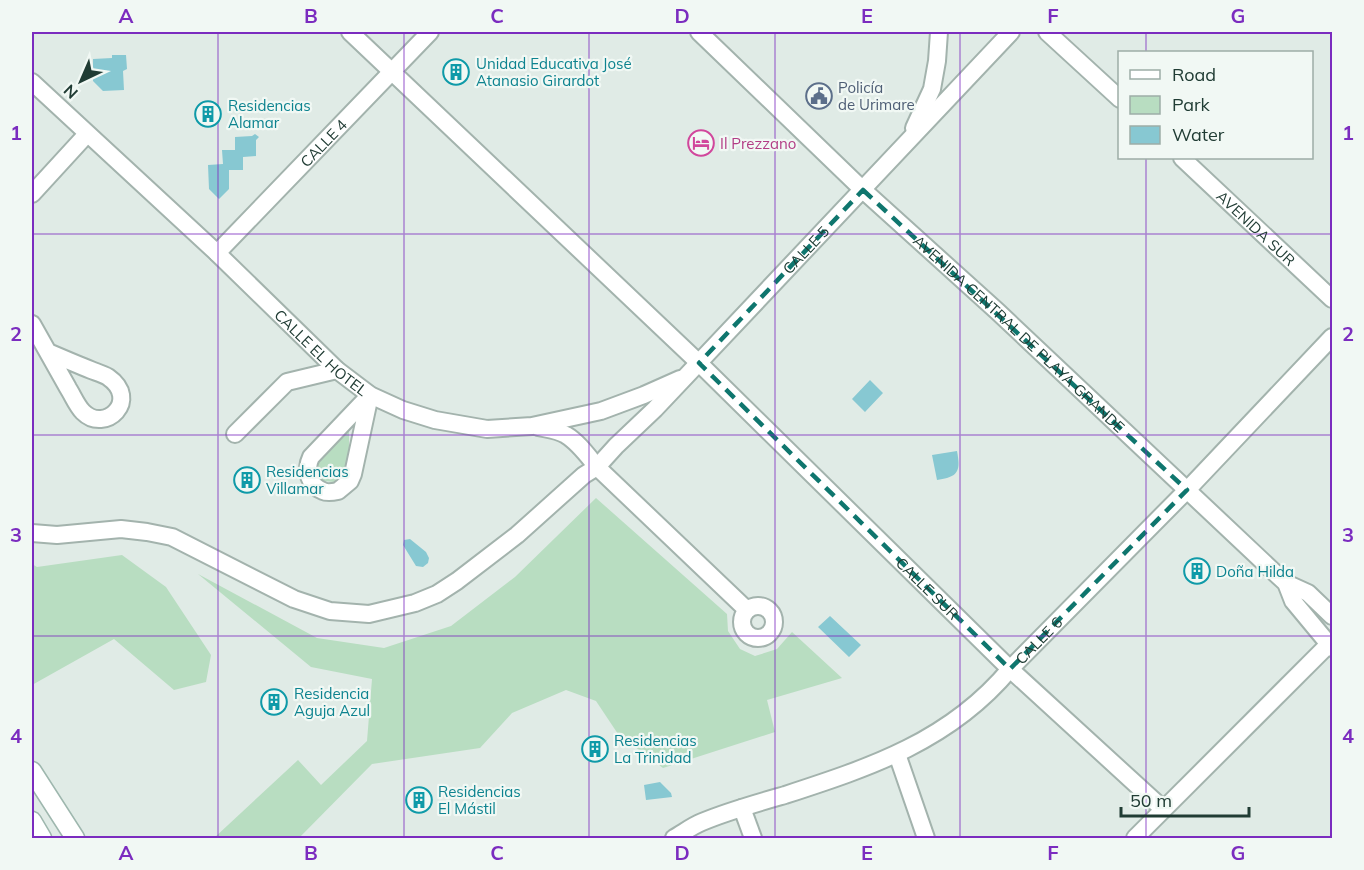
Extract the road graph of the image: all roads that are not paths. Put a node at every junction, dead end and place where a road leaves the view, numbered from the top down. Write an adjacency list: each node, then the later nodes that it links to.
1 (350, 32): 7 (street, CALLE SUR)
2 (430, 32): 7 (street, CALLE 4)
3 (699, 32): 13 (street, AVENIDA CENTRAL DE PLAYA GRANDE)
4 (939, 32): 11 (street)
5 (1011, 32): 11 (street, CALLE 5)
6 (1047, 32): 9 (street)
7 (392, 71): 15 (street, CALLE 4); 20 (street, CALLE SUR)
8 (32, 82): 10 (street, CALLE EL HOTEL)
9 (1118, 98)
10 (87, 134): 14 (street); 15 (street, CALLE EL HOTEL)
11 (908, 142): 13 (street, CALLE 5)
12 (1183, 159): 16 (street, AVENIDA SUR)
13 (863, 190): 20 (street, CALLE 5); 27 (street, AVENIDA CENTRAL DE PLAYA GRANDE)
14 (32, 194)
15 (217, 253): 21 (street, CALLE EL HOTEL)
16 (1332, 299)
17 (32, 324): 19 (street)
18 (1332, 337): 27 (street, CALLE 6)
19 (48, 352): 19 (street)
20 (699, 363): 22 (street, CALLE 5); 34 (street, CALLE SUR)
21 (337, 370): 23 (street, CALLE EL HOTEL); 25 (street)
22 (686, 377): 24 (street, CALLE EL HOTEL); 26 (street, CALLE 5)
23 (370, 395): 23 (street); 24 (street, CALLE EL HOTEL)
24 (532, 426): 26 (street)
25 (235, 434)
26 (597, 467): 28 (street, CALLE 5); 30 (street)
27 (1186, 490): 29 (street, AVENIDA CENTRAL DE PLAYA GRANDE); 34 (street, CALLE 6)
28 (32, 533)
29 (1286, 584): 31 (street); 32 (street, AVENIDA CENTRAL DE PLAYA GRANDE)
30 (747, 610)
31 (1329, 613): 32 (street)
32 (1312, 622): 33 (street, AVENIDA CENTRAL DE PLAYA GRANDE)
33 (1332, 644): 38 (street)
34 (1011, 669): 35 (street, CALLE 6); 38 (street, CALLE SUR)
35 (897, 754): 37 (street, CALLE 6); 44 (street)
36 (32, 771): 41 (street)
37 (742, 808): 42 (street, CALLE 6); 43 (street)
38 (1163, 809): 45 (street)
39 (32, 822): 40 (street)
40 (42, 838)
41 (75, 838)
42 (674, 838)
43 (753, 838)
44 (926, 838)
45 (1135, 838)

